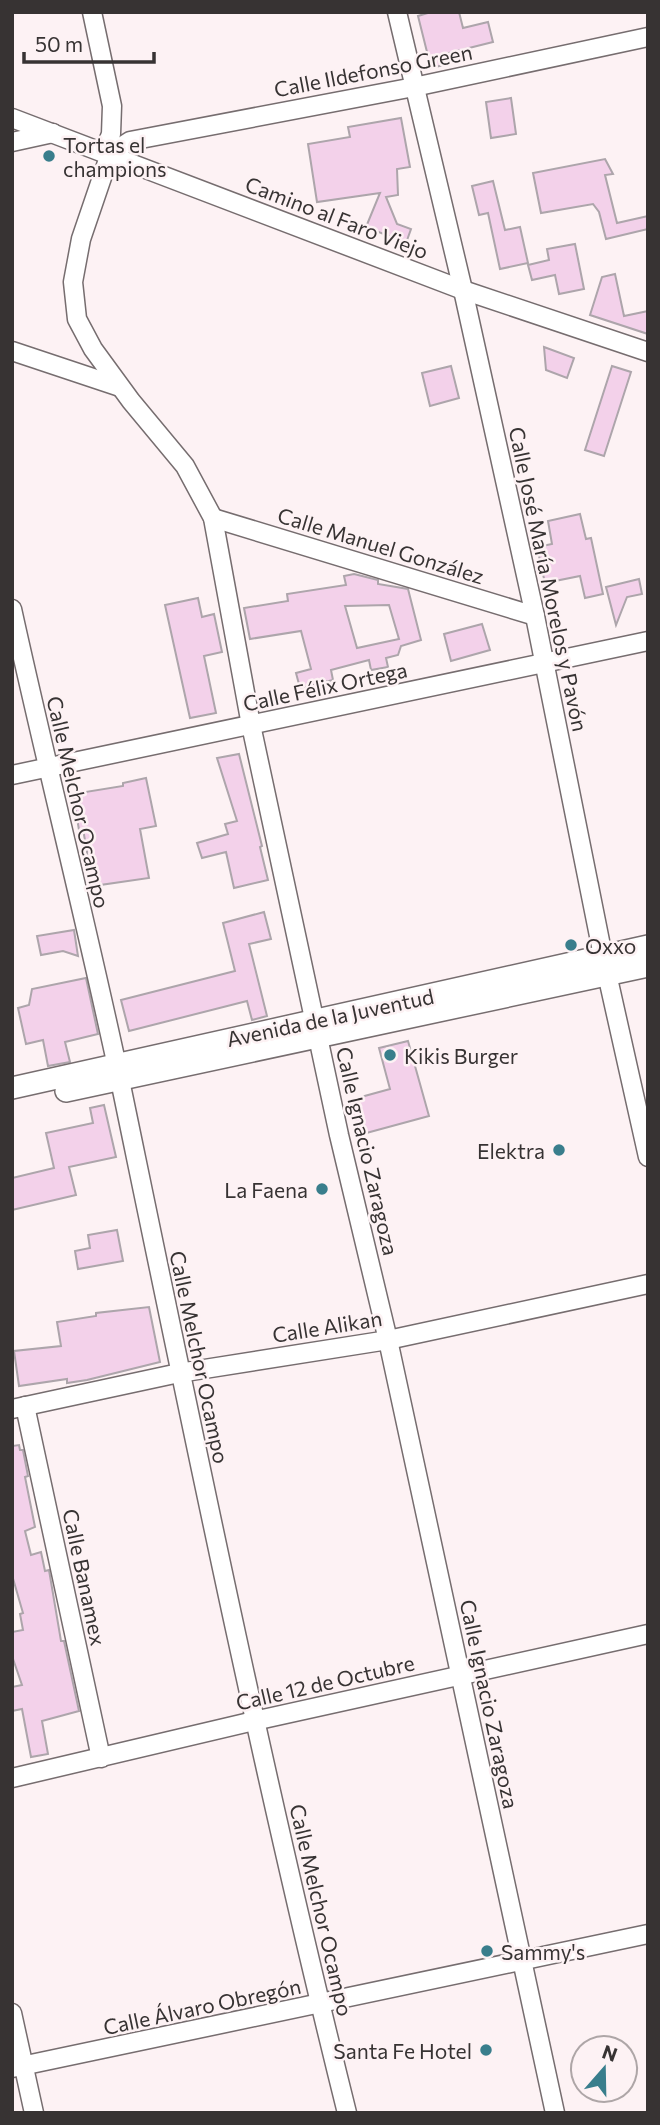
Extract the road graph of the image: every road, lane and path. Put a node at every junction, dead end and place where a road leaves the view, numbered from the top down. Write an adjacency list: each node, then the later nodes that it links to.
1 (92, 12): 8 (street, Calle Ignacio Zaragoza)
2 (397, 12): 4 (street, Calle José María Morelos y Pavón)
3 (648, 37): 4 (street, Calle Ildefonso Green)
4 (414, 87): 8 (street, Calle Ildefonso Green); 9 (street, Calle José María Morelos y Pavón)
5 (12, 118): 6 (street, Camino al Faro Viejo)
6 (53, 133): 7 (street); 8 (street, Camino al Faro Viejo)
7 (12, 142)
8 (107, 153): 9 (street, Camino al Faro Viejo); 12 (street, Calle Ignacio Zaragoza)
9 (463, 290): 11 (street, Camino al Faro Viejo); 15 (street, Calle José María Morelos y Pavón)
10 (12, 351): 12 (street)
11 (648, 352)
12 (120, 387): 13 (street, Calle Ignacio Zaragoza)
13 (213, 518): 15 (street, Calle Manuel González); 18 (street, Calle Ignacio Zaragoza)
14 (12, 609): 19 (street, Calle Melchor Ocampo)
15 (535, 616): 17 (street, Calle José María Morelos y Pavón)
16 (648, 641): 17 (street, Calle Félix Ortega)
17 (545, 664): 18 (street, Calle Félix Ortega); 22 (street, Calle José María Morelos y Pavón)
18 (251, 724): 19 (street, Calle Félix Ortega); 24 (street, Calle Ignacio Zaragoza)
19 (48, 768): 20 (street, Calle Félix Ortega); 25 (street, Calle Melchor Ocampo)
20 (12, 775)
21 (648, 946): 22 (street, Avenida de la Juventud)
22 (606, 965): 23 (street, Avenida de la Juventud); 24 (street, Avenida de la Juventud); 27 (street, Calle José María Morelos y Pavón)
23 (648, 966)
24 (318, 1029): 25 (street, Avenida de la Juventud); 29 (street, Calle Ignacio Zaragoza)
25 (118, 1072): 26 (street, Avenida de la Juventud); 30 (street, Calle Melchor Ocampo)
26 (13, 1093)
27 (648, 1157)
28 (648, 1284): 29 (street, Calle Alikan)
29 (388, 1340): 30 (street, Calle Alikan); 33 (street, Calle Ignacio Zaragoza)
30 (179, 1373): 31 (street, Calle Alikan); 34 (street, Calle Melchor Ocampo)
31 (19, 1408): 35 (street, Calle Banamex)
32 (648, 1634): 33 (street, Calle 12 de Octubre)
33 (460, 1674): 34 (street, Calle 12 de Octubre); 38 (street, Calle Ignacio Zaragoza)
34 (254, 1721): 35 (street, Calle 12 de Octubre); 39 (street, Calle Melchor Ocampo)
35 (101, 1758): 36 (street, Calle 12 de Octubre)
36 (12, 1778)
37 (648, 1934): 38 (street, Calle Álvaro Obregón)
38 (523, 1960): 39 (street, Calle Álvaro Obregón); 44 (street, Calle Ignacio Zaragoza)
39 (320, 2005): 41 (street, Calle Álvaro Obregón); 43 (street, Calle Melchor Ocampo)
40 (12, 2013): 41 (street)
41 (18, 2067): 42 (street)
42 (34, 2113)
43 (347, 2113)
44 (555, 2113)

